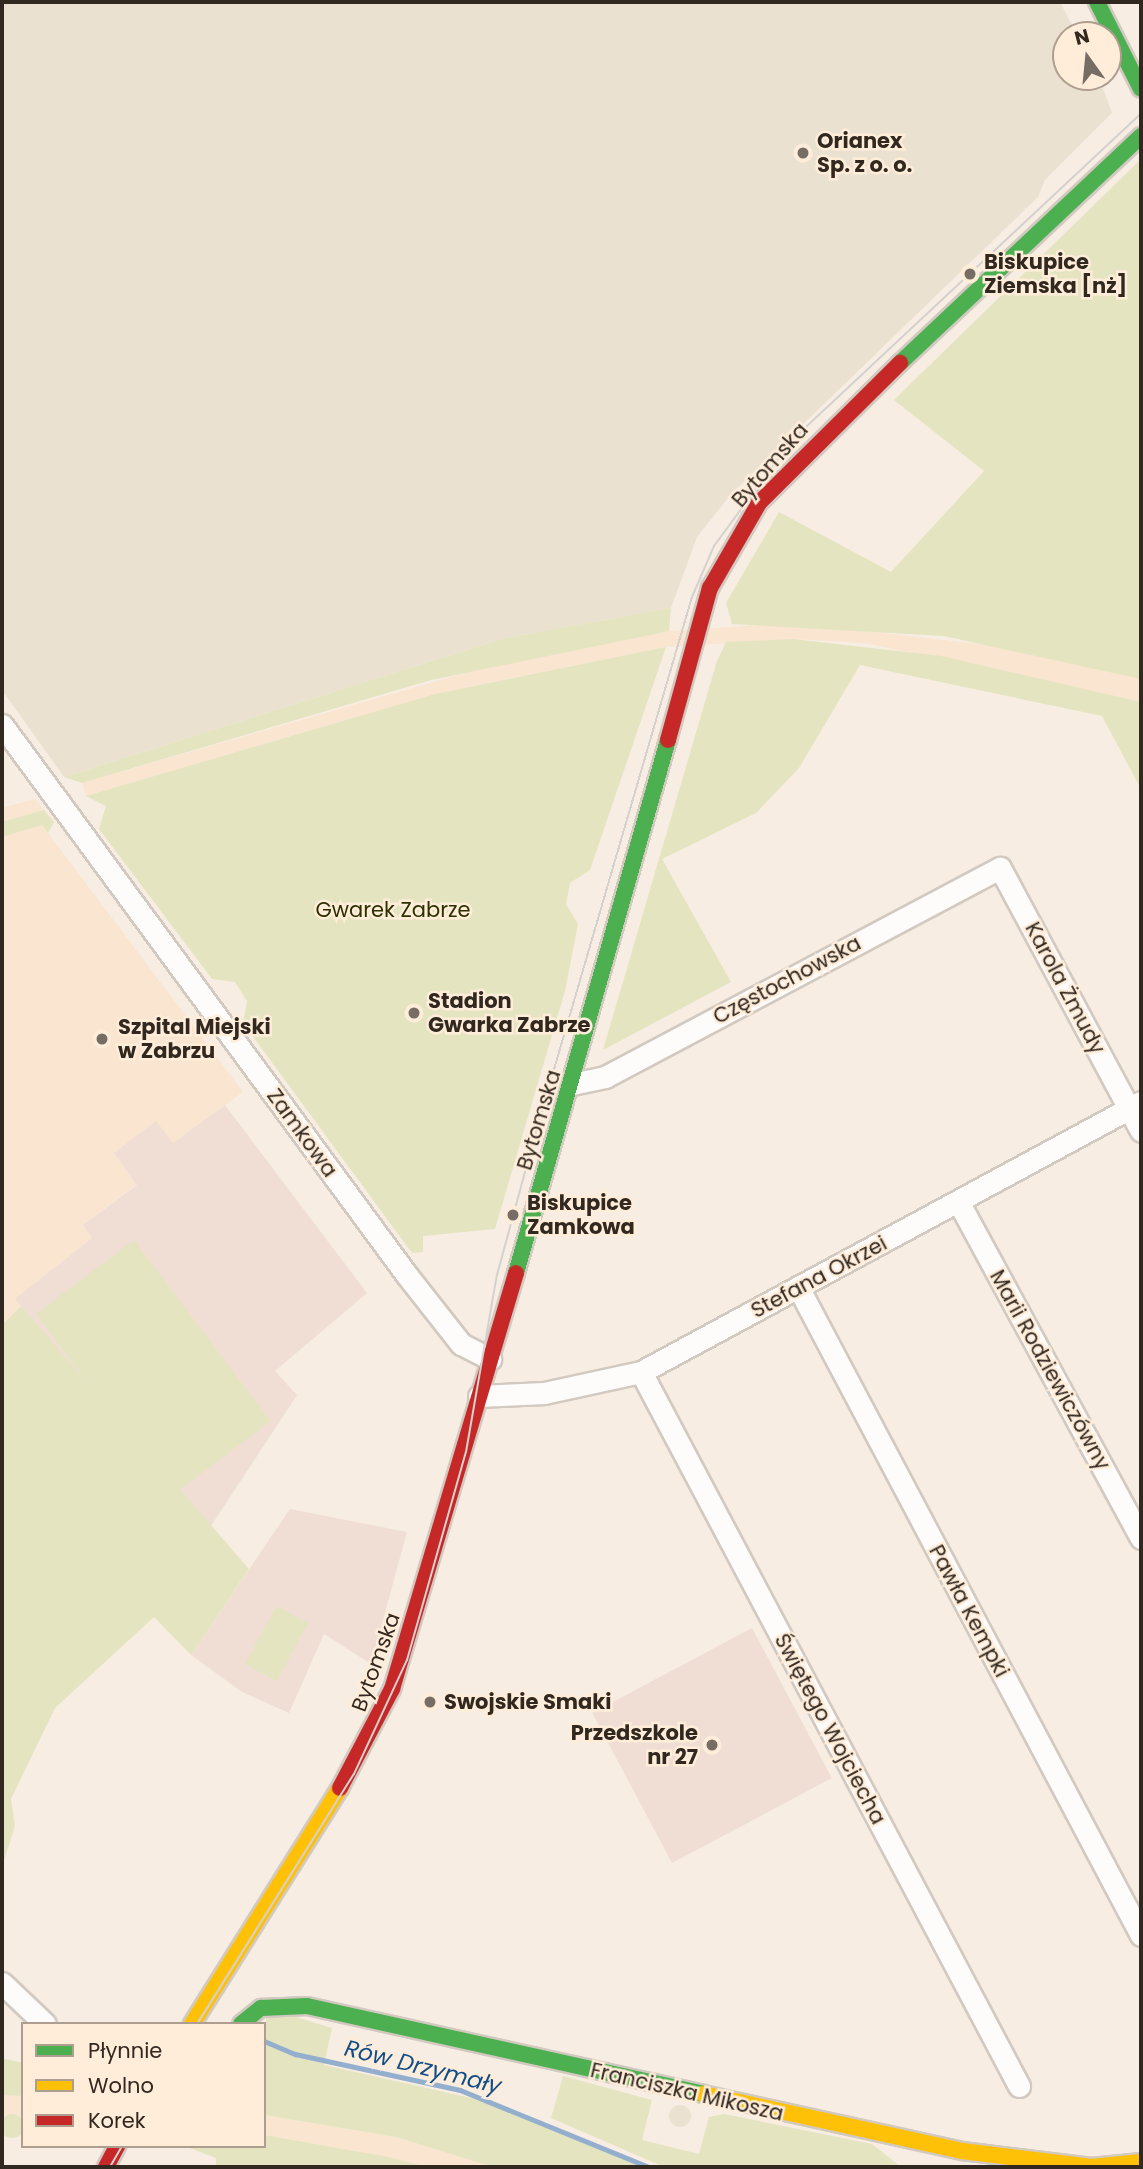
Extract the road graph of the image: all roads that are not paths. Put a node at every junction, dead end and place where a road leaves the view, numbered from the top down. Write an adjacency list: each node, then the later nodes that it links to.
1 (1097, 2): 2 (street)
2 (1141, 89)
3 (1141, 136): 6 (street, Bytomska)
4 (2, 725): 11 (street, Zamkowa)
5 (1000, 868): 6 (street, Częstochowska); 7 (street, Karola Żmudy)
6 (572, 1084): 11 (street, Bytomska)
7 (1135, 1105): 8 (street, Karola Żmudy); 9 (street, Stefana Okrzei)
8 (1141, 1131)
9 (959, 1203): 10 (street, Stefana Okrzei); 14 (street, Marii Rodziewiczówny)
10 (798, 1287): 12 (street, Stefana Okrzei); 15 (street, Pawła Kempki)
11 (490, 1359): 13 (street, Bytomska)
12 (641, 1372): 13 (street, Stefana Okrzei); 20 (street, Świętego Wojciecha)
13 (479, 1396): 18 (street, Bytomska)
14 (1141, 1538)
15 (1141, 1935)
16 (2, 1983): 17 (street)
17 (43, 2022)
18 (193, 2022)
19 (244, 2022): 22 (street, Franciszka Mikosza)
20 (1019, 2086)
21 (116, 2148): 23 (street)
22 (1141, 2162)
23 (106, 2167)

